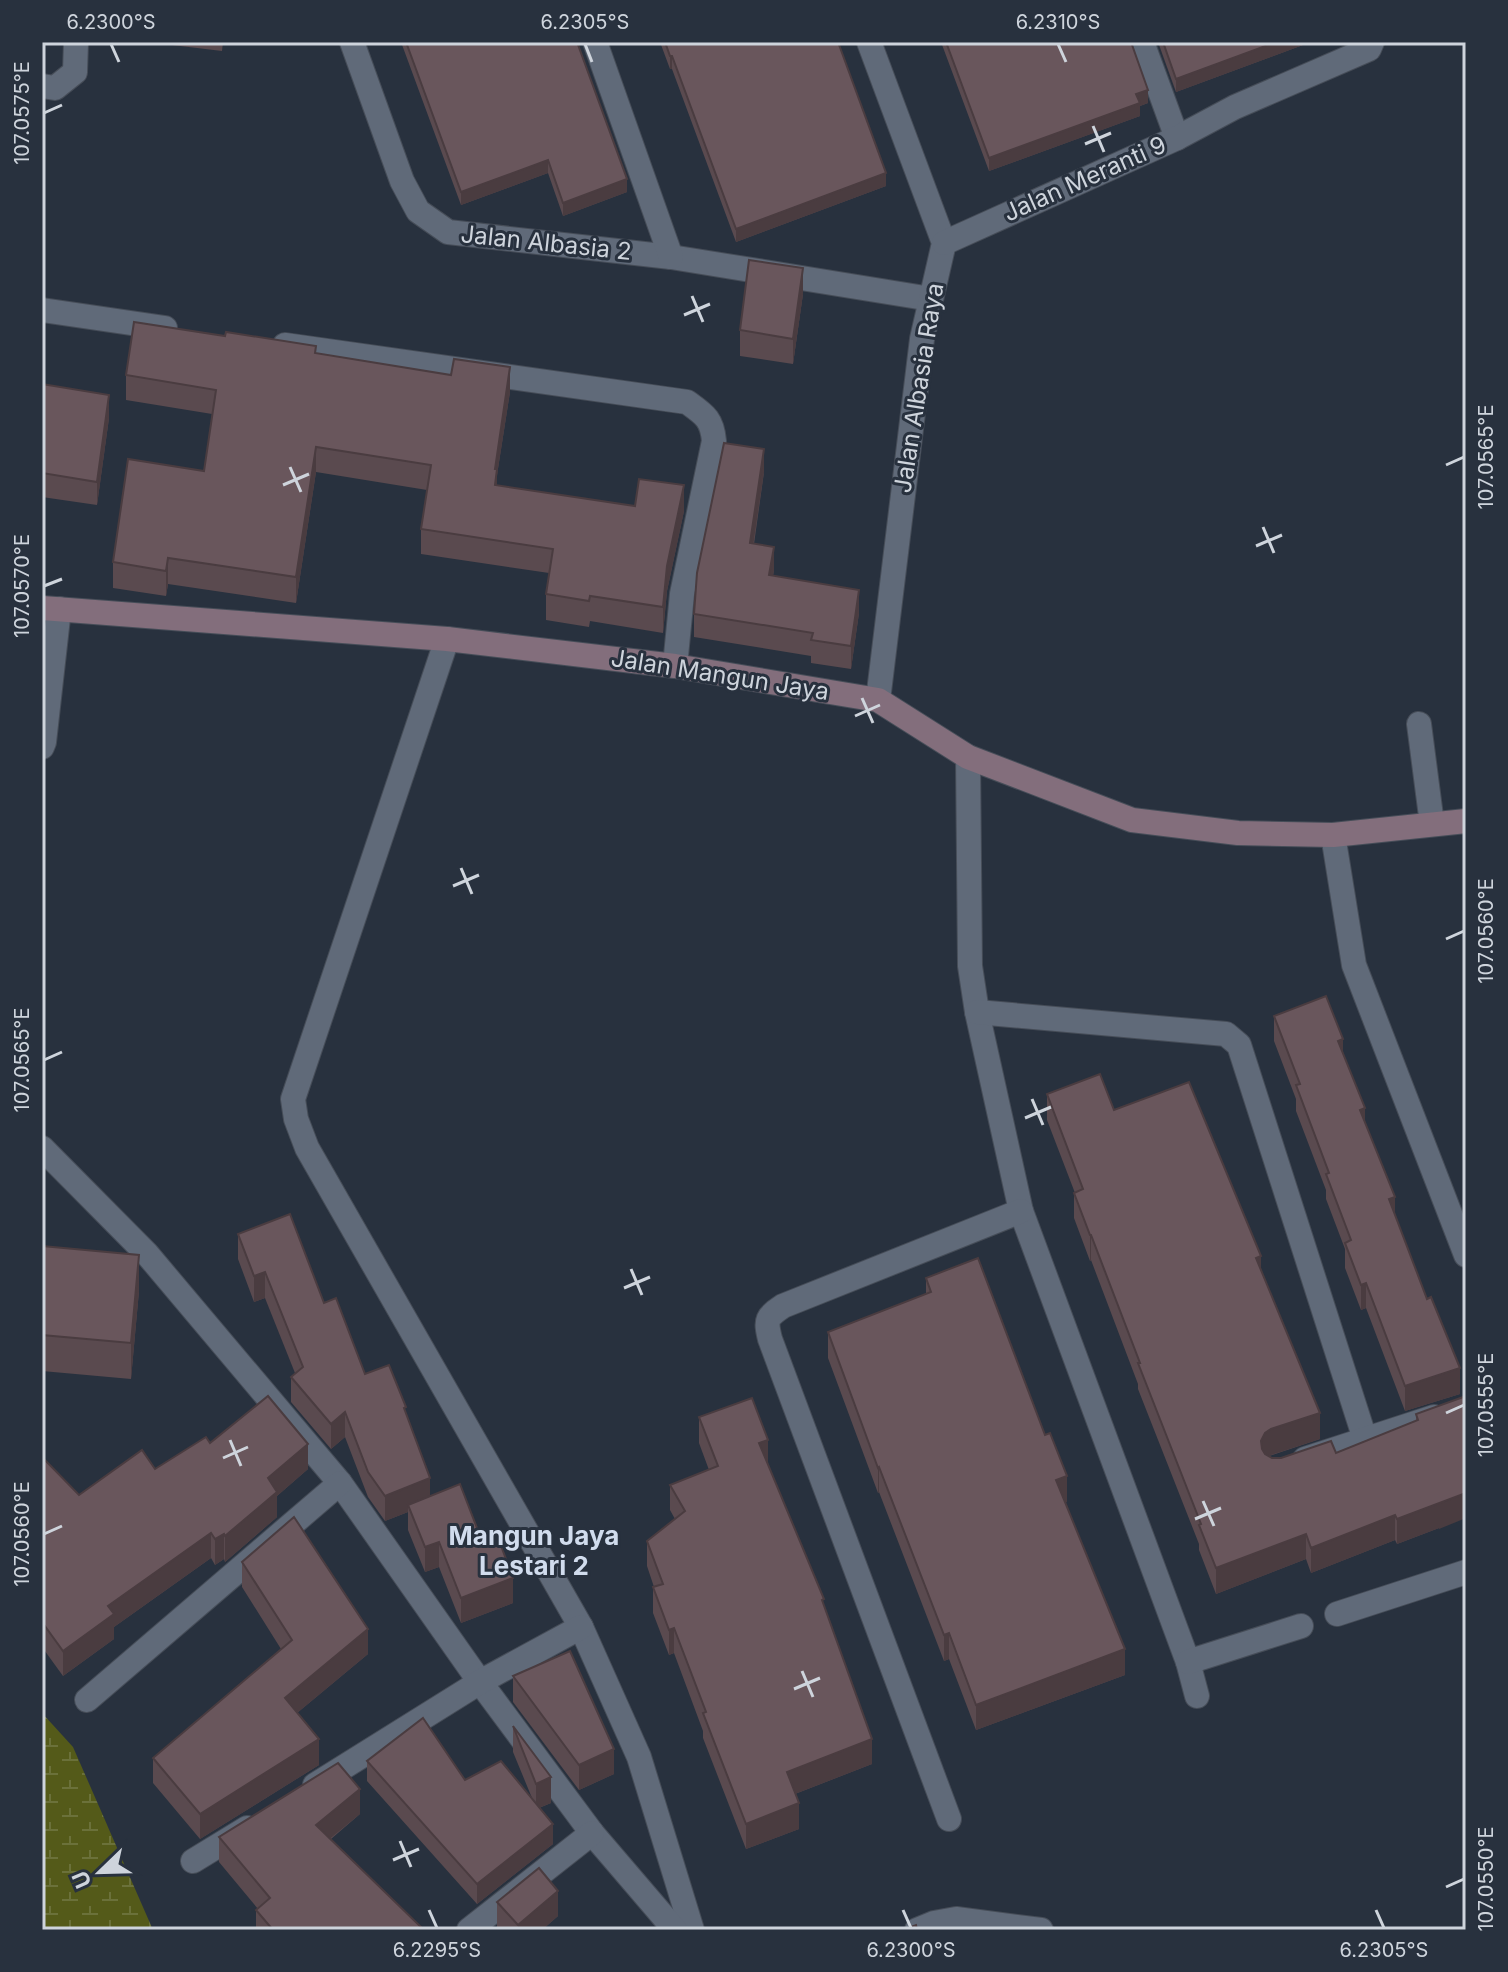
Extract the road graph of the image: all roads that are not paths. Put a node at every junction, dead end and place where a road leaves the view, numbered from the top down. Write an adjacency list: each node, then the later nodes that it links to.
1 (76, 42): 7 (street)
2 (352, 42): 10 (street, Jalan Albasia 2)
3 (595, 42): 10 (street)
4 (869, 42): 9 (street)
5 (1142, 42): 8 (street, Jalan Meranti 9)
6 (1372, 42): 8 (street)
7 (42, 86)
8 (1177, 138): 9 (street, Jalan Meranti 9)
9 (944, 243): 11 (street, Jalan Albasia Raya)
10 (671, 257): 11 (street, Jalan Albasia 2)
11 (931, 299): 18 (street, Jalan Albasia Raya)
12 (42, 310): 13 (street)
13 (184, 331)
14 (262, 342): 17 (street)
15 (51, 608): 16 (street, Jalan Mangun Jaya); 20 (street)
16 (447, 639): 17 (street, Jalan Mangun Jaya); 36 (street)
17 (675, 666): 18 (street, Jalan Mangun Jaya)
18 (878, 700): 21 (street, Jalan Mangun Jaya)
19 (1419, 724): 23 (street)
20 (42, 747)
21 (968, 757): 24 (street, Jalan Mangun Jaya); 25 (street)
22 (1466, 821): 23 (street, Jalan Mangun Jaya)
23 (1432, 824): 24 (street, Jalan Mangun Jaya)
24 (1333, 835): 28 (street)
25 (977, 1012): 27 (street); 30 (street)
26 (42, 1148): 32 (street)
27 (1021, 1211): 37 (street); 43 (street)
28 (1466, 1255)
29 (1462, 1408): 30 (street)
30 (1365, 1439): 31 (street)
31 (1276, 1469)
32 (340, 1483): 38 (street); 40 (street)
33 (1466, 1572): 34 (street)
34 (1337, 1614)
35 (1301, 1626): 37 (street)
36 (581, 1627): 38 (street); 47 (street)
37 (1188, 1662): 39 (street)
38 (480, 1682): 41 (street); 44 (street)
39 (1197, 1696)
40 (87, 1700)
41 (297, 1796)
42 (271, 1812): 45 (street)
43 (949, 1819)
44 (592, 1833): 47 (street); 48 (street)
45 (193, 1861)
46 (958, 1924): 49 (street); 50 (street)
47 (677, 1929)
48 (469, 1930)
49 (917, 1930)
50 (1041, 1930)

